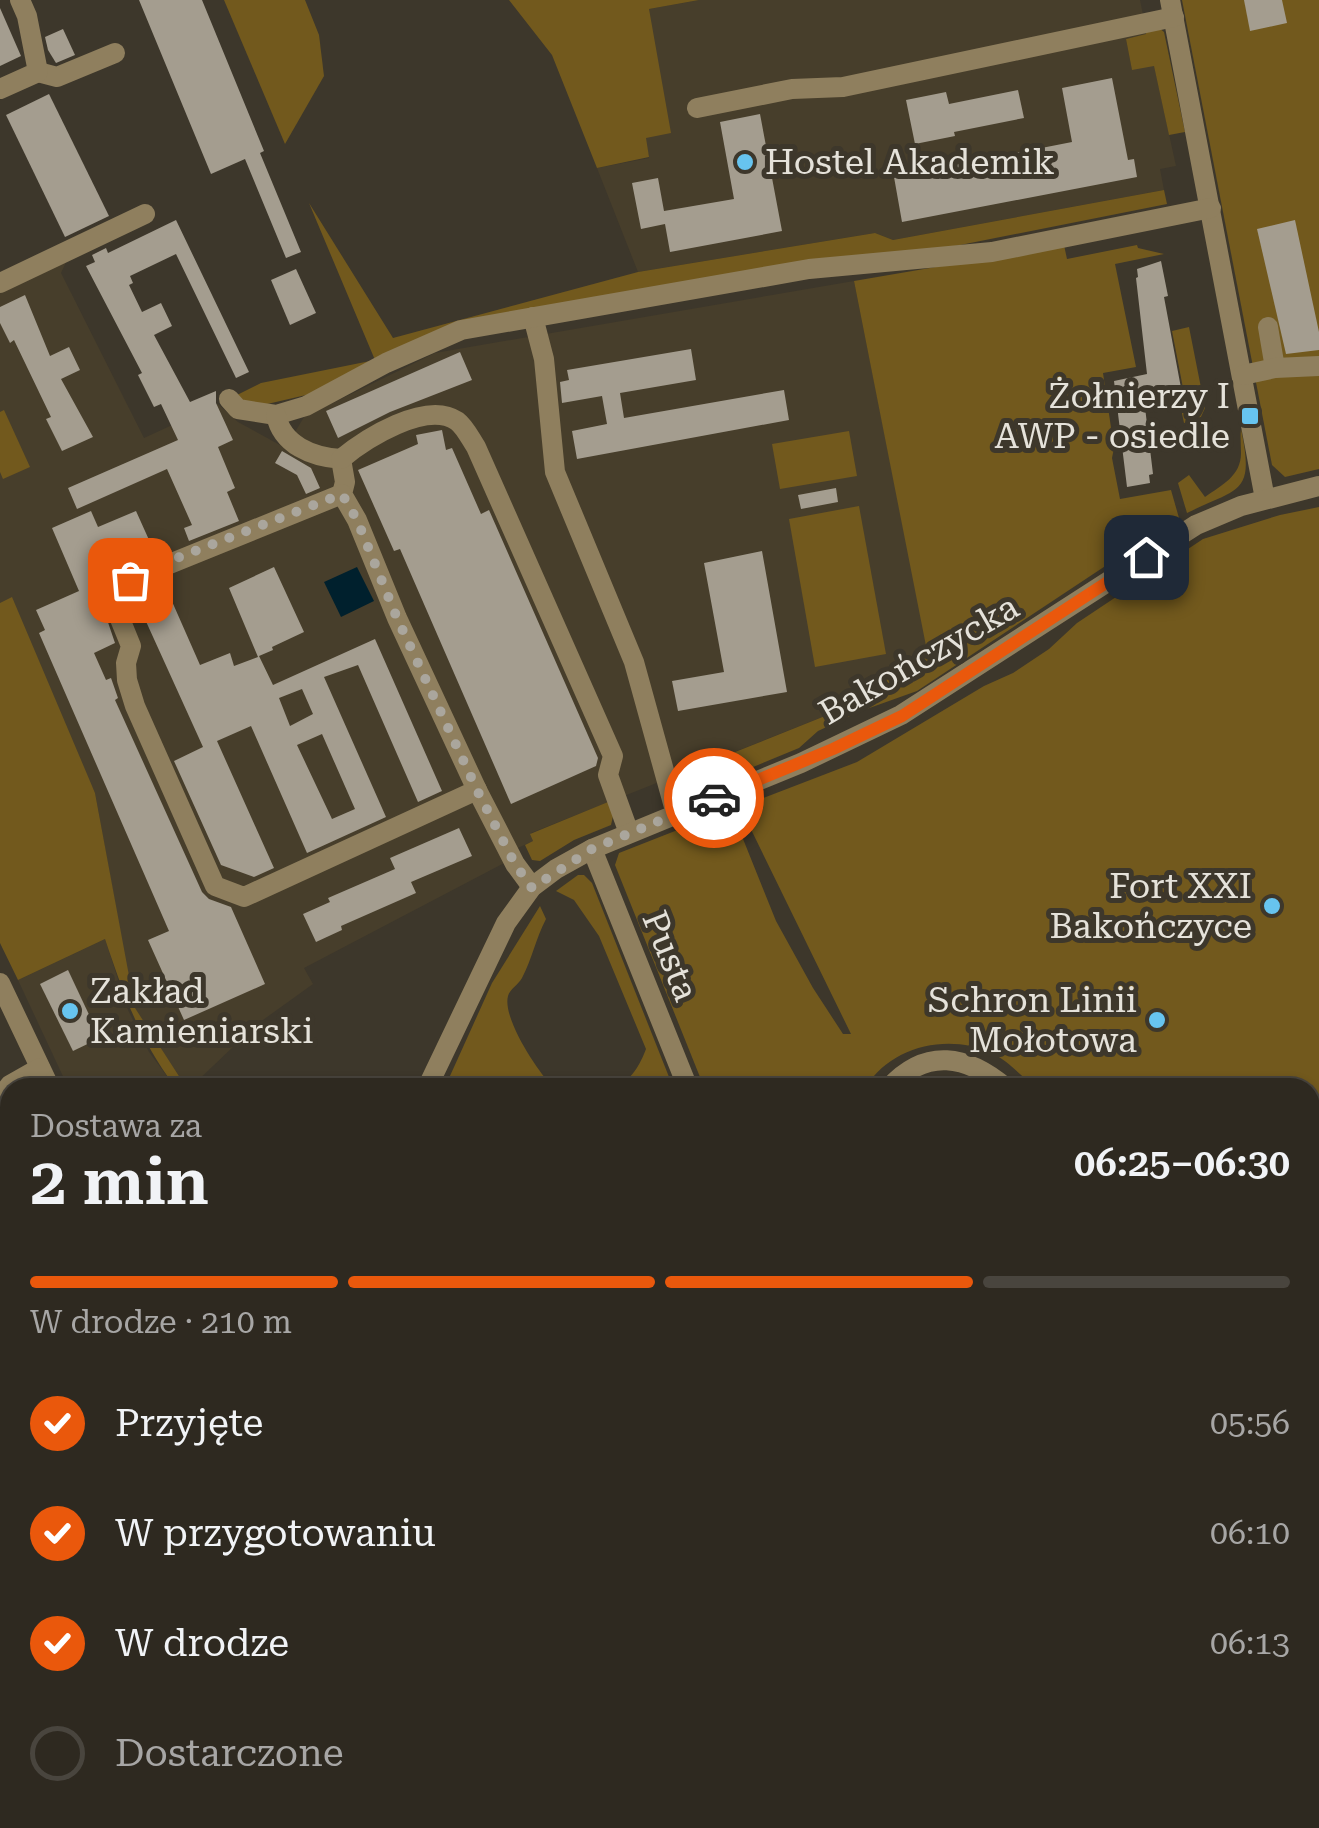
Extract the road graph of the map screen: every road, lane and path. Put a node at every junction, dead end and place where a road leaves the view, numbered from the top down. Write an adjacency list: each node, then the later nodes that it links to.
1 (20, 0): 4 (street)
2 (1172, 9): 6 (street); 7 (street)
3 (115, 52): 4 (street)
4 (38, 72): 5 (street)
5 (0, 89)
6 (697, 108)
7 (1211, 208): 10 (street); 14 (street)
8 (145, 214): 9 (street)
9 (0, 282)
10 (533, 317): 16 (street); 22 (street)
11 (1268, 327): 13 (street)
12 (1319, 366): 13 (street)
13 (1275, 368): 14 (street)
14 (1243, 374): 20 (street)
15 (229, 399): 16 (street)
16 (276, 415): 17 (street)
17 (340, 459): 19 (street); 23 (street)
18 (1319, 486): 20 (street, Bakończycka)
19 (342, 494): 21 (street); 21 (street)
20 (1266, 498): 22 (street, Bakończycka)
21 (477, 790): 25 (street)
22 (676, 814): 23 (street, Bakończycka)
23 (629, 832): 24 (street, Bakończycka)
24 (592, 849): 25 (street, Bakończycka); 29 (street, Pusta)
25 (532, 888): 28 (street, Bakończycka)
26 (0, 983): 27 (street)
27 (45, 1078)
28 (432, 1078)
29 (684, 1078)
30 (900, 1078): 31 (street)
31 (994, 1078)

